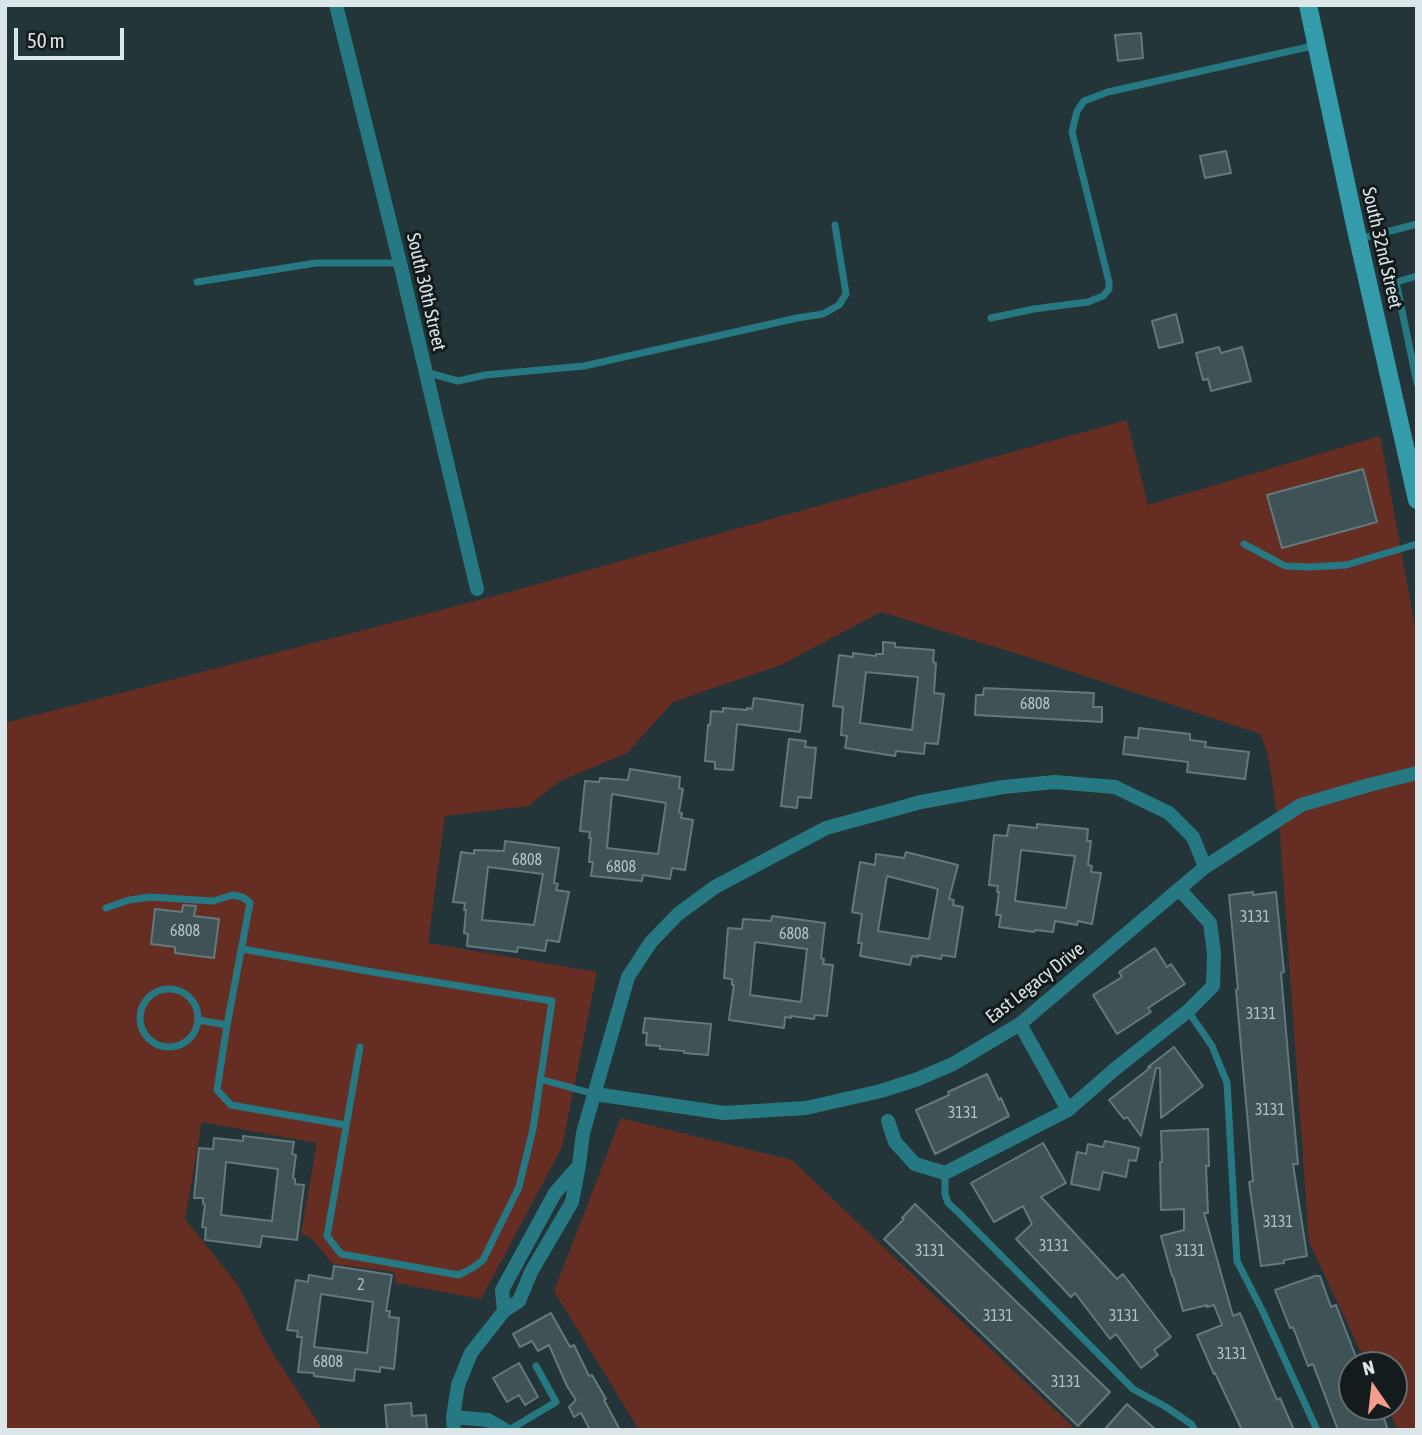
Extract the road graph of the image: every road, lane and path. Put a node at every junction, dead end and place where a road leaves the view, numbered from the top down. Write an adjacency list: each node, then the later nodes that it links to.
1 (336, 5): 7 (street, South 30th Street)
2 (1313, 6): 3 (main road, South 32nd Street)
3 (1317, 45): 6 (main road, South 32nd Street); 10 (lane)
4 (1417, 224): 6 (lane)
5 (835, 225): 13 (lane)
6 (1358, 240): 15 (main road, South 32nd Street)
7 (400, 263): 9 (lane); 13 (street, South 30th Street)
8 (1417, 276): 12 (lane)
9 (197, 282)
10 (991, 318)
11 (1417, 337): 12 (lane)
12 (1407, 340): 14 (lane)
13 (425, 372): 18 (street, South 30th Street)
14 (1417, 383)
15 (1417, 500)
16 (1244, 544): 17 (lane)
17 (1417, 544)
18 (477, 589)
19 (1417, 773): 20 (street, East Legacy Drive)
20 (1205, 867): 21 (street, East Legacy Drive); 30 (street)
21 (1179, 889): 24 (street); 26 (street, East Legacy Drive)
22 (106, 908): 23 (lane)
23 (242, 949): 27 (lane); 29 (lane)
24 (1188, 1011): 31 (street); 43 (lane)
25 (198, 1020): 25 (lane); 27 (lane)
26 (1020, 1024): 30 (street, East Legacy Drive); 31 (street)
27 (227, 1025): 33 (lane)
28 (360, 1047): 33 (lane)
29 (540, 1079): 30 (lane); 33 (lane)
30 (595, 1094): 34 (street)
31 (1068, 1110): 35 (street)
32 (888, 1121): 35 (street)
33 (346, 1125)
34 (579, 1165): 36 (street); 37 (street)
35 (945, 1173): 42 (lane)
36 (532, 1232): 37 (street); 38 (street)
37 (550, 1239): 38 (street)
38 (504, 1311): 40 (street)
39 (537, 1366): 41 (lane)
40 (453, 1423): 41 (street)
41 (507, 1430)
42 (1195, 1430)
43 (1317, 1430)

